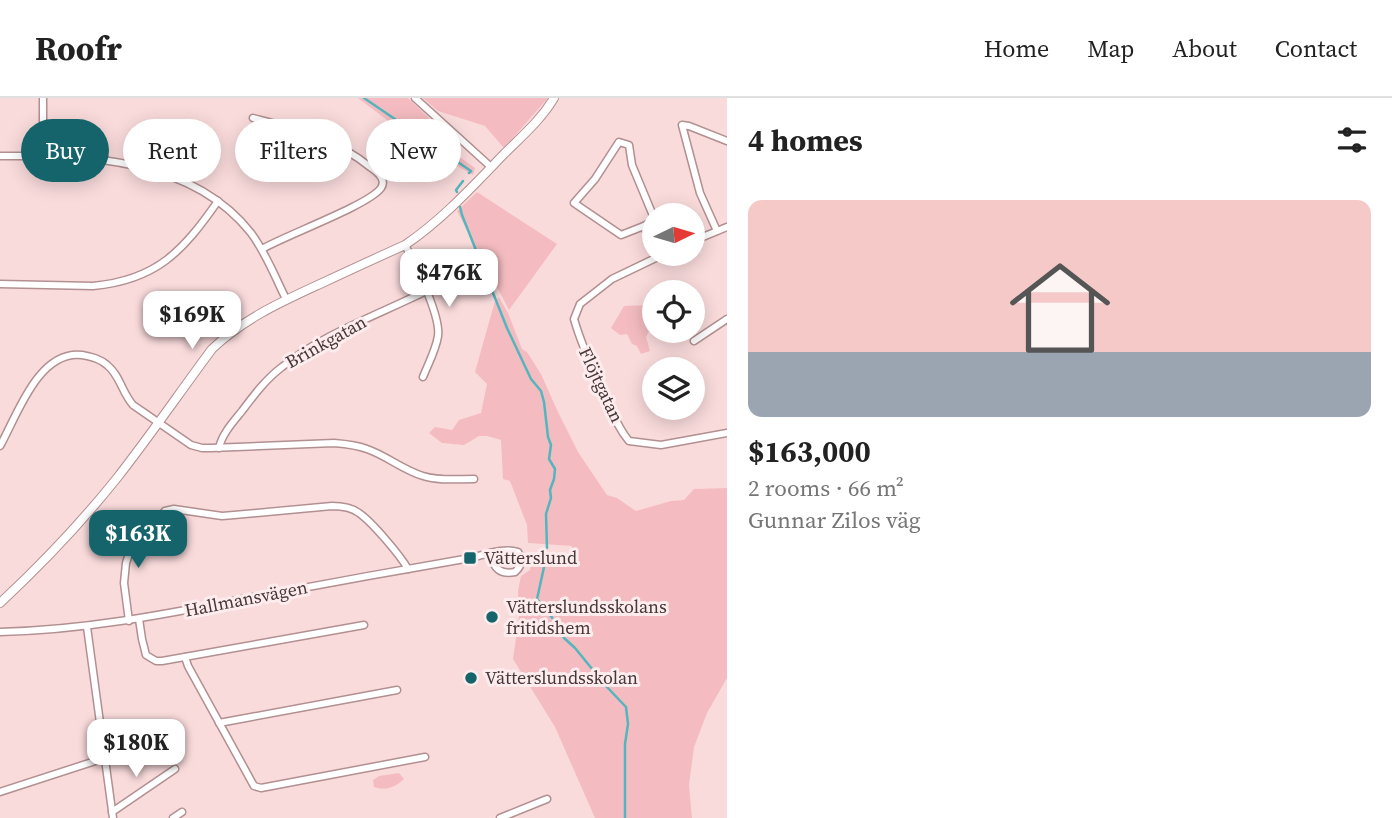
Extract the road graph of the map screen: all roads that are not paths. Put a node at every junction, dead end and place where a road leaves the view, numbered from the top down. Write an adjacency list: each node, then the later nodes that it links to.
1 (43, 98): 5 (street)
2 (415, 98): 10 (street)
3 (554, 98): 10 (street)
4 (253, 118): 18 (street)
5 (43, 119)
6 (727, 141): 15 (street)
7 (0, 156): 8 (street)
8 (21, 156)
9 (109, 161): 11 (street)
10 (491, 167): 17 (street)
11 (218, 201): 18 (street); 20 (street)
12 (647, 203): 13 (street)
13 (642, 227)
14 (727, 227): 15 (street)
15 (717, 231): 16 (street)
16 (705, 236)
17 (405, 245): 21 (street); 22 (street)
18 (262, 248): 22 (street)
19 (642, 262): 27 (street, Flöjtgatan)
20 (0, 284)
21 (426, 291): 25 (street); 29 (street, Brinkgatan)
22 (286, 299): 26 (street)
23 (727, 319): 24 (street)
24 (705, 334)
25 (423, 377)
26 (159, 423): 28 (street); 29 (street); 33 (street)
27 (727, 433)
28 (0, 446)
29 (219, 447): 30 (street)
30 (474, 479)
31 (491, 554): 31 (street, Hallmansvägen); 32 (street, Hallmansvägen)
32 (408, 569): 34 (street, Hallmansvägen); 35 (street)
33 (0, 603)
34 (139, 619): 35 (street, Hallmansvägen); 39 (street)
35 (129, 621): 37 (street, Hallmansvägen)
36 (364, 625): 39 (street)
37 (87, 626): 38 (street, Hallmansvägen); 44 (street)
38 (0, 632)
39 (185, 657): 41 (street)
40 (397, 690): 41 (street)
41 (219, 723): 43 (street)
42 (153, 732): 44 (street)
43 (425, 757)
44 (105, 759): 46 (street); 49 (street)
45 (176, 769): 49 (street)
46 (0, 792)
47 (547, 799): 51 (street)
48 (182, 812): 50 (street)
49 (112, 815)
50 (173, 818)
51 (500, 818)

